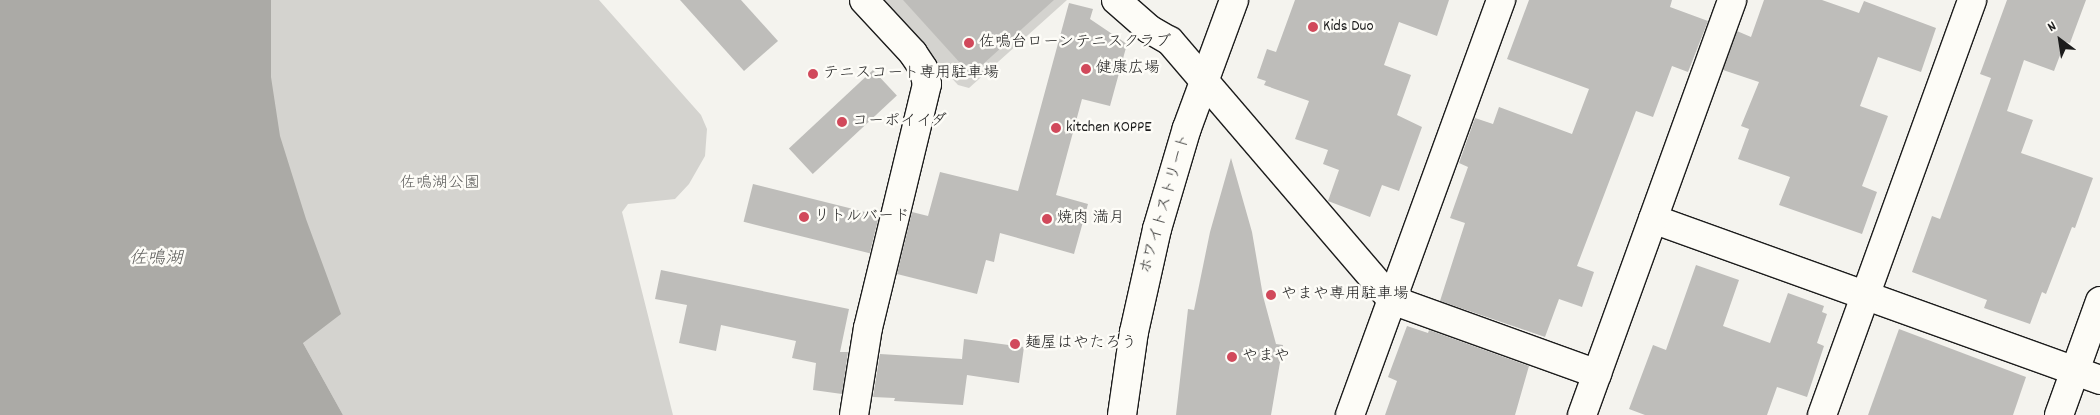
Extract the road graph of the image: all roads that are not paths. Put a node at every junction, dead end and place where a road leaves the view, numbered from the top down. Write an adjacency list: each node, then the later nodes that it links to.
1 (864, 0): 15 (street)
2 (1116, 0): 7 (street)
3 (1234, 0): 7 (street, ホワイトストリート)
4 (1501, 0): 10 (street)
5 (1732, 0): 8 (street)
6 (1972, 0): 9 (street)
7 (1204, 82): 10 (street); 16 (street, ホワイトストリート)
8 (1653, 219): 9 (street); 13 (street)
9 (1865, 295): 12 (street); 19 (street)
10 (1392, 300): 13 (street); 17 (street)
11 (2100, 302): 12 (street)
12 (2075, 371): 14 (street); 20 (street)
13 (1597, 374): 18 (street)
14 (2100, 380)
15 (854, 415)
16 (1122, 415)
17 (1350, 415)
18 (1582, 415)
19 (1822, 415)
20 (2059, 415)

